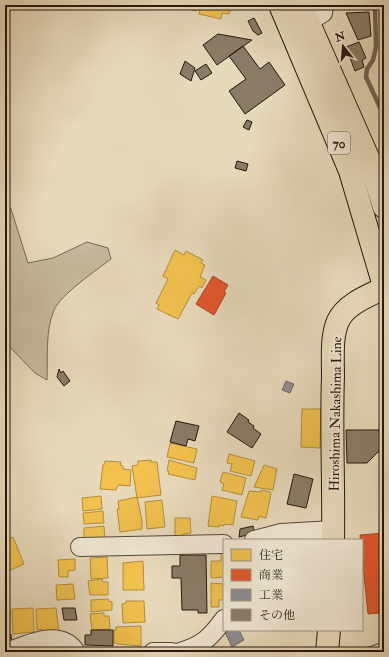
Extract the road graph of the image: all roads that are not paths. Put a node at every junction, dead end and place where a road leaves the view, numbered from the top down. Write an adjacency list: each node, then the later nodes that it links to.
1 (280, 5): 5 (main road, Hiroshima Nakashima Line / 70)
2 (324, 5): 3 (street)
3 (305, 13): 4 (main road, 70)
4 (384, 208)
5 (384, 287): 6 (main road, Hiroshima Nakashima Line / 70)
6 (333, 535): 7 (street)
7 (258, 539)
8 (223, 544): 9 (street)
9 (80, 547)
10 (223, 620): 17 (street)
11 (329, 631): 18 (main road)
12 (384, 647): 19 (lane)
13 (7, 652): 14 (street)
14 (76, 652)
15 (153, 652): 16 (street)
16 (172, 652)
17 (180, 652)
18 (327, 652)
19 (370, 652)

